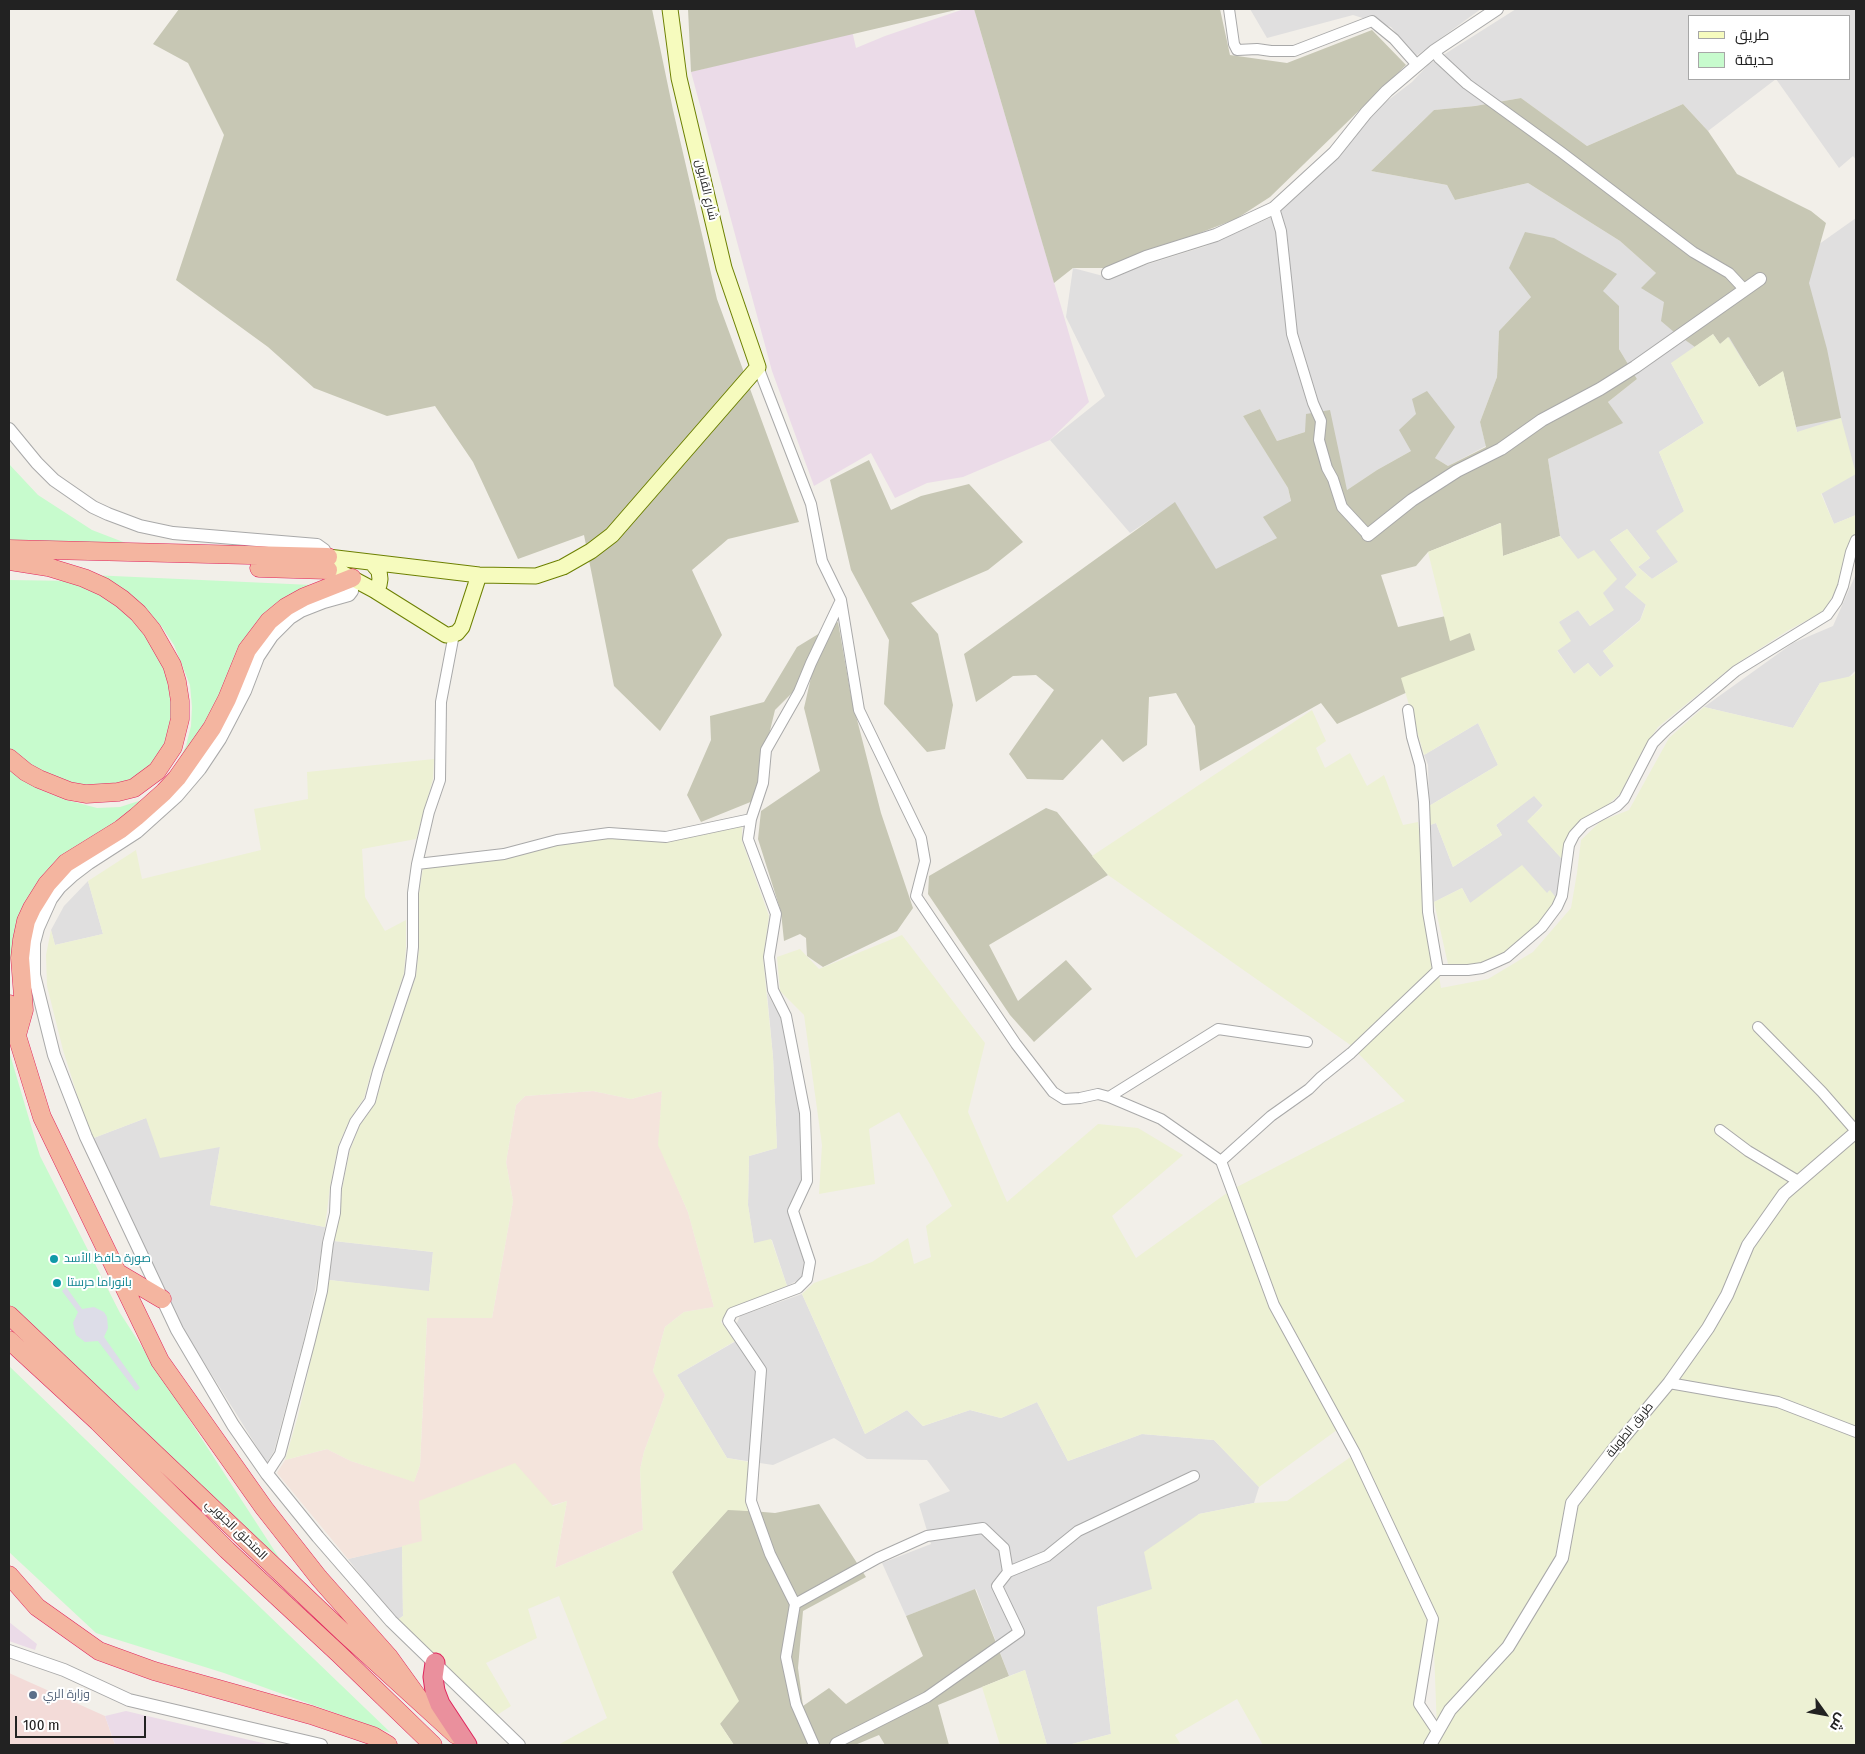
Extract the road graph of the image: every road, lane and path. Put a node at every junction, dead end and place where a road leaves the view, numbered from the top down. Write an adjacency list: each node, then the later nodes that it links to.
1 (670, 9): 10 (main road, شارع القابون)
2 (1229, 9): 5 (street)
3 (1497, 9): 4 (street)
4 (1434, 51): 5 (street); 9 (street)
5 (1417, 65): 6 (street)
6 (1274, 208): 7 (street); 12 (street)
7 (1108, 273)
8 (1760, 279): 9 (street)
9 (1744, 289): 12 (street)
10 (758, 367): 18 (main road); 22 (street)
11 (9, 429): 16 (street)
12 (1368, 535)
13 (1856, 540): 17 (street)
14 (9, 557): 16 (highway); 25 (highway)
15 (372, 562): 16 (main road); 18 (main road); 21 (main road)
16 (328, 564): 20 (main road)
17 (1848, 567): 19 (street); 28 (street)
18 (479, 575): 23 (main road)
19 (1856, 575)
20 (352, 578): 21 (main road); 31 (highway); 39 (street)
21 (374, 590): 23 (main road)
22 (842, 600): 26 (street); 33 (street)
23 (454, 634): 27 (street)
24 (1408, 710): 28 (street)
25 (9, 758)
26 (751, 819): 27 (street); 48 (street)
27 (417, 864): 44 (street)
28 (1438, 970): 36 (street)
29 (9, 1004): 31 (highway)
30 (1758, 1027): 35 (street)
31 (17, 1036): 38 (highway)
32 (1306, 1042): 33 (street)
33 (1110, 1097): 36 (street)
34 (1720, 1130): 37 (street)
35 (1856, 1131): 37 (street, طريق الطويلة)
36 (1220, 1161): 52 (street)
37 (1798, 1181): 42 (street, طريق الطويلة)
38 (118, 1273): 39 (highway); 51 (highway)
39 (162, 1298): 44 (street)
40 (9, 1315): 51 (highway, المتحلق الجنوبي)
41 (9, 1340): 57 (highway, المتحلق الجنوبي)
42 (1669, 1383): 43 (street); 52 (street, طريق الطويلة)
43 (1856, 1432)
44 (267, 1474): 50 (street)
45 (1194, 1476): 46 (street)
46 (1008, 1572): 48 (street); 60 (street)
47 (9, 1575): 56 (highway)
48 (795, 1604): 59 (street)
49 (9, 1651): 53 (street)
50 (435, 1663): 54 (highway); 58 (street)
51 (425, 1707): 54 (highway, المتحلق الجنوبي)
52 (1437, 1731): 61 (street, طريق الطويلة)
53 (275, 1739): 55 (street)
54 (466, 1744)
55 (321, 1745)
56 (388, 1745)
57 (433, 1745)
58 (519, 1745)
59 (814, 1745)
60 (835, 1745)
61 (1430, 1745)

